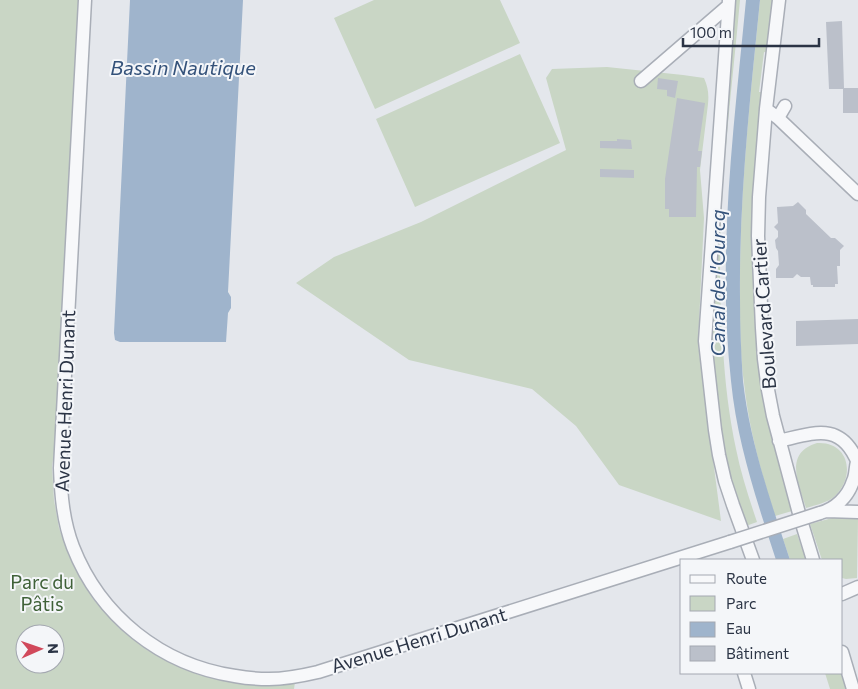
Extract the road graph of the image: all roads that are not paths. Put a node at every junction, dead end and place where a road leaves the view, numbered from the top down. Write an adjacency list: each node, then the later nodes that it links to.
1 (85, 0): 11 (street, Avenue Henri Dunant, bridge)
2 (779, 0): 6 (street, Boulevard Cartier)
3 (728, 3): 4 (street); 13 (street)
4 (641, 81)
5 (785, 106): 7 (street)
6 (766, 109): 7 (street); 9 (street, Boulevard Cartier)
7 (778, 118): 8 (street)
8 (858, 194)
9 (779, 441): 10 (street); 14 (street, Boulevard Cartier)
10 (858, 462): 11 (street)
11 (827, 510): 12 (street)
12 (857, 511)
13 (753, 559)
14 (813, 559)
15 (858, 587): 16 (street)
16 (843, 594)
17 (843, 655): 20 (street)
18 (744, 674): 19 (street)
19 (749, 689)
20 (853, 689)

